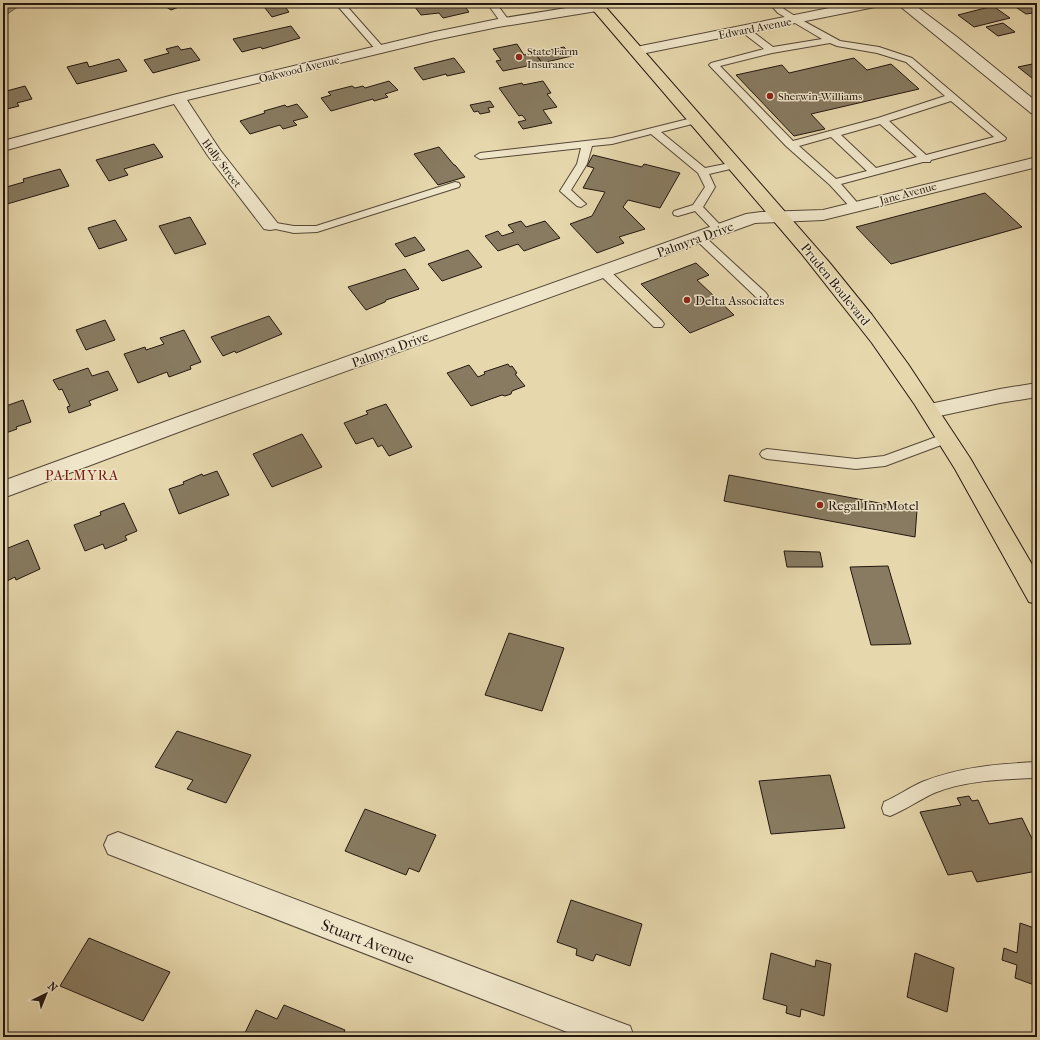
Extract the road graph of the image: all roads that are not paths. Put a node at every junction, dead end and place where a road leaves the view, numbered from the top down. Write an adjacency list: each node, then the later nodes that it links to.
1 (339, 3): 11 (lane)
2 (491, 3): 8 (lane)
3 (773, 3): 7 (lane)
4 (875, 3): 7 (street, Edward Avenue)
5 (903, 3): 16 (street)
6 (596, 5): 8 (street, Oakwood Avenue); 13 (main road, Pruden Boulevard)
7 (795, 20): 9 (street, Edward Avenue); 10 (lane)
8 (505, 22): 11 (street, Oakwood Avenue)
9 (744, 30): 12 (lane); 13 (street, Edward Avenue)
10 (832, 40): 12 (lane); 14 (lane)
11 (380, 49): 15 (street, Oakwood Avenue)
12 (772, 50): 22 (lane)
13 (636, 51): 17 (main road, Pruden Boulevard)
14 (952, 96): 18 (lane); 25 (lane)
15 (178, 98): 23 (street, Oakwood Avenue); 37 (street, Holly Street)
16 (1037, 110)
17 (696, 120): 19 (lane); 27 (main road, Pruden Boulevard)
18 (882, 120): 20 (lane); 25 (lane)
19 (653, 131): 21 (lane); 28 (lane)
20 (834, 134): 22 (lane); 29 (lane)
21 (587, 144): 24 (lane); 32 (lane)
22 (792, 145): 30 (lane)
23 (3, 146)
24 (480, 156)
25 (926, 160): 29 (lane)
26 (1037, 162): 34 (street, Jane Avenue)
27 (735, 165): 28 (lane); 36 (main road, Pruden Boulevard)
28 (703, 172): 33 (lane)
29 (875, 173): 30 (lane)
30 (834, 183): 34 (lane)
31 (455, 185): 37 (lane)
32 (580, 204)
33 (697, 207): 35 (lane); 38 (lane)
34 (856, 207): 36 (street, Jane Avenue)
35 (678, 213)
36 (779, 216): 38 (street, Palmyra Drive); 44 (main road, Pruden Boulevard)
37 (270, 225)
38 (719, 230): 39 (street, Palmyra Drive)
39 (699, 237): 40 (street, Palmyra Drive); 41 (lane)
40 (604, 271): 42 (lane); 47 (street, Palmyra Drive)
41 (762, 296)
42 (658, 324)
43 (1037, 390): 44 (street)
44 (930, 411): 45 (main road, Pruden Boulevard)
45 (947, 438): 46 (lane); 48 (main road, Pruden Boulevard)
46 (767, 454)
47 (3, 490)
48 (1037, 595)
49 (1037, 770): 50 (lane)
50 (890, 808)
51 (118, 845): 52 (street, Stuart Avenue)
52 (619, 1037)

